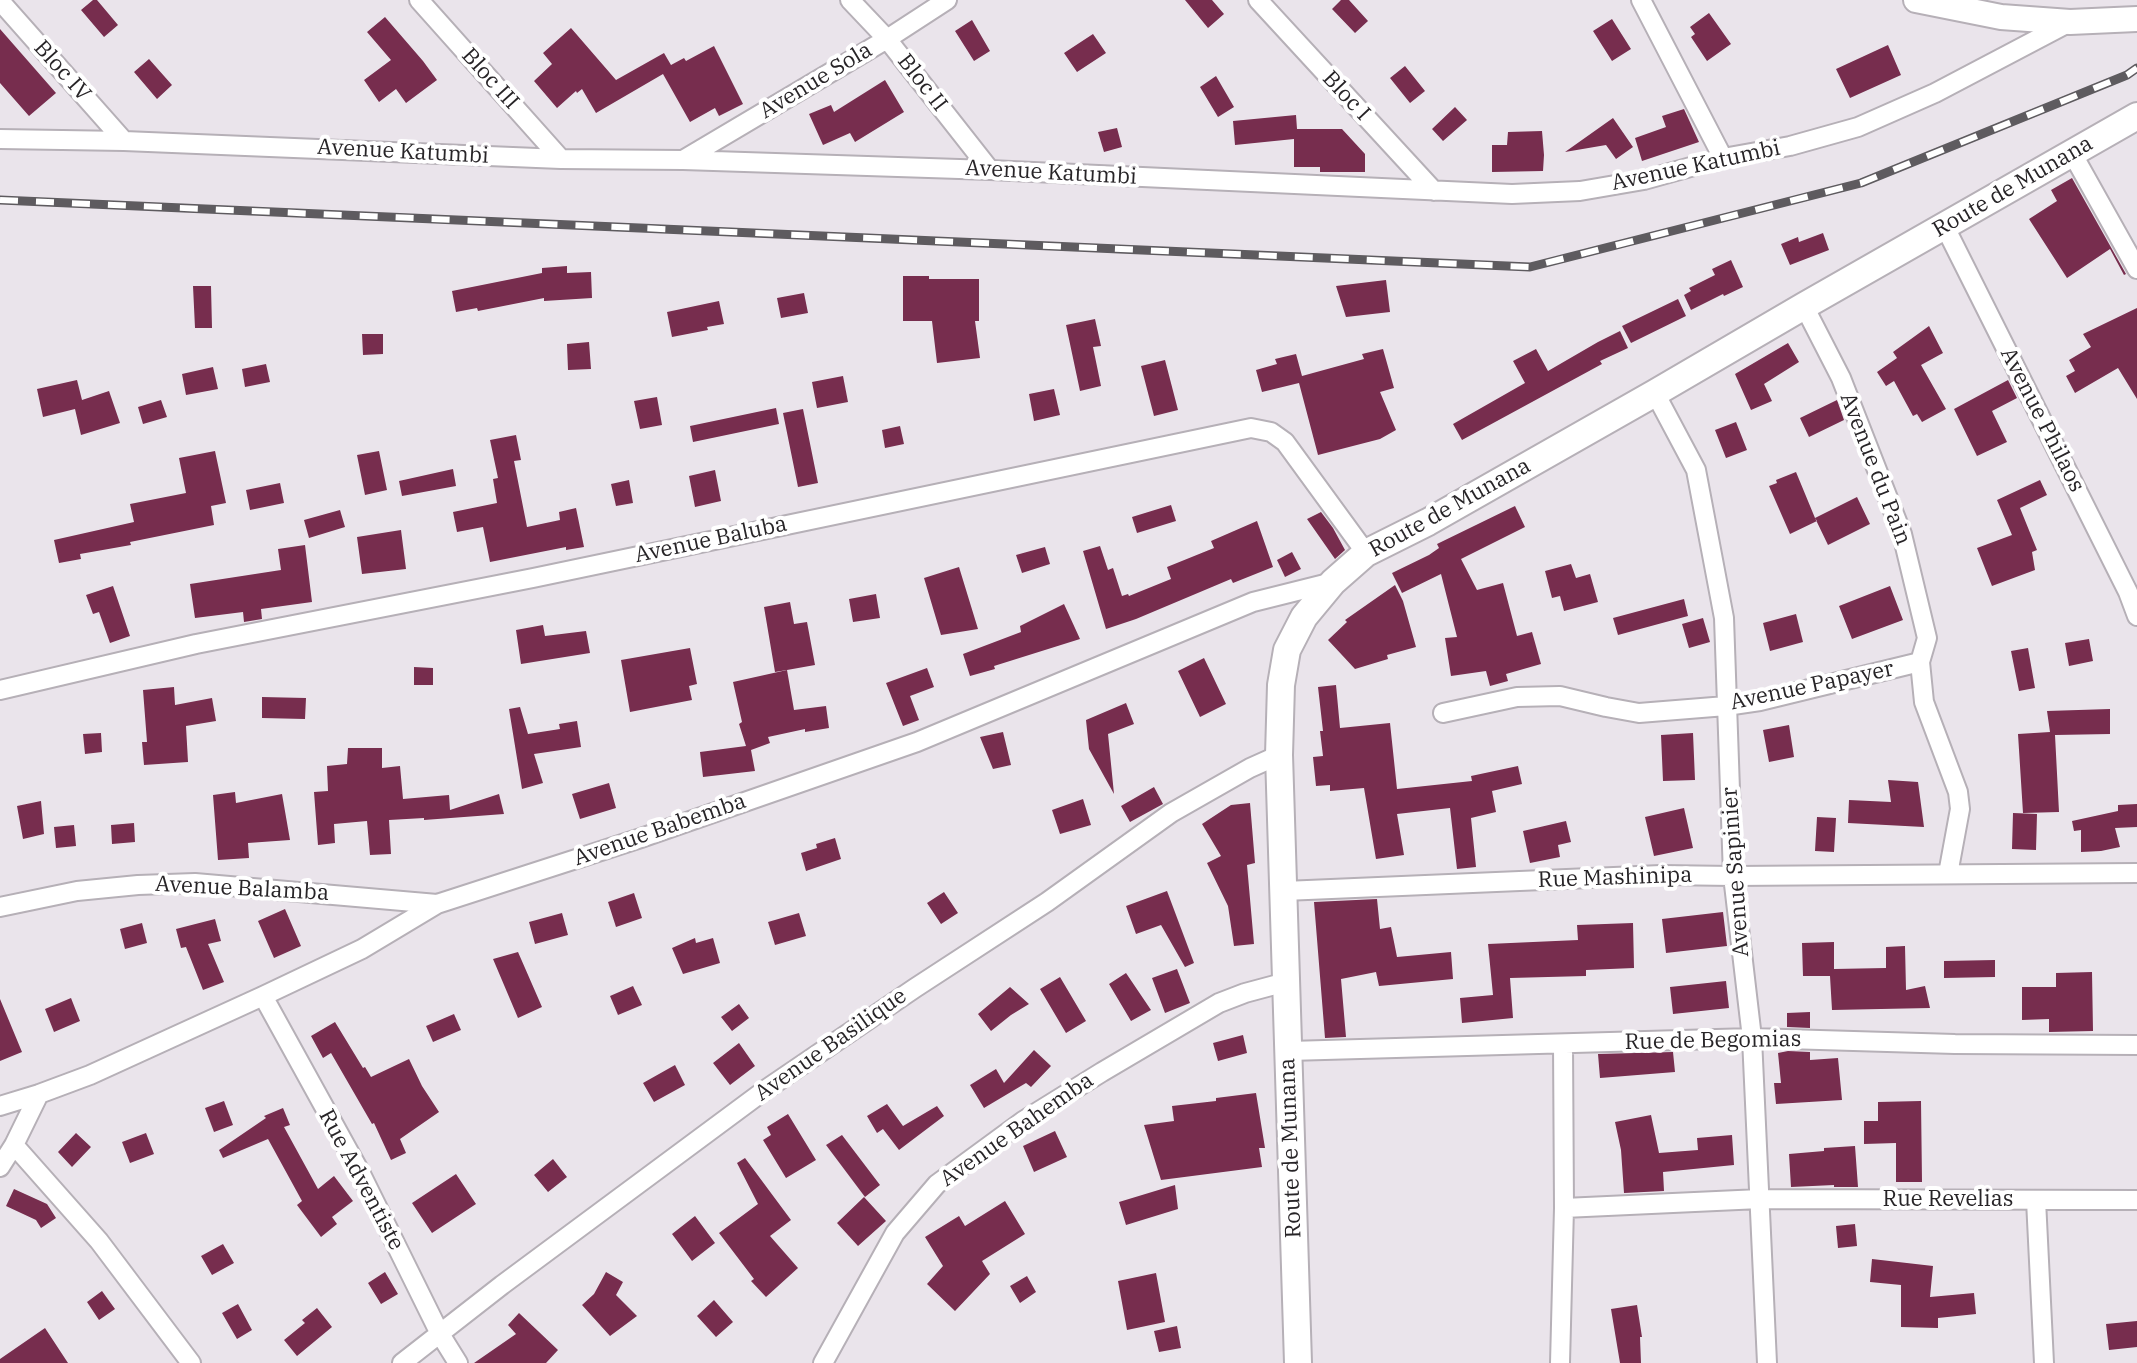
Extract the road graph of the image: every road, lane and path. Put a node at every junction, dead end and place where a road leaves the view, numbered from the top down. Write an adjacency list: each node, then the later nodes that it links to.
1 (419, 0): 16 (street, Bloc III)
2 (850, 0): 10 (street, Bloc II)
3 (947, 0): 10 (street, Avenue Sola)
4 (1258, 0): 19 (street, Bloc I)
5 (1641, 0): 15 (street)
6 (1916, 0): 9 (street)
7 (0, 1): 13 (street, Bloc IV)
8 (2137, 19): 9 (street)
9 (2070, 22): 15 (street, Avenue Katumbi)
10 (887, 39): 17 (street, Avenue Sola); 18 (street, Bloc II)
11 (2137, 116): 14 (main road, Route de Munana)
12 (0, 139): 13 (street, Avenue Katumbi)
13 (124, 141): 16 (street, Avenue Katumbi)
14 (2072, 153): 20 (main road, Route de Munana); 21 (street)
15 (1723, 158): 19 (street, Avenue Katumbi)
16 (561, 159): 17 (street, Avenue Katumbi)
17 (683, 160): 18 (street, Avenue Katumbi)
18 (990, 170): 19 (street, Avenue Katumbi)
19 (1434, 191)
20 (1944, 225): 22 (main road, Route de Munana); 26 (street, Avenue Philaos)
21 (2137, 269)
22 (1804, 306): 23 (main road, Route de Munana); 27 (street, Avenue du Pain)
23 (1655, 393): 24 (main road, Route de Munana); 30 (street, Avenue Sapinier)
24 (1366, 553): 25 (main road, Route de Munana); 29 (street, Avenue Baluba)
25 (1333, 582): 32 (main road, Route de Munana); 37 (street, Avenue Babemba)
26 (2137, 616)
27 (1927, 638): 28 (street, Avenue Papayer)
28 (1920, 662): 30 (street, Avenue Papayer); 34 (street)
29 (0, 690)
30 (1726, 706): 31 (street, Avenue Papayer); 35 (street, Avenue Sapinier)
31 (1443, 713)
32 (1279, 755): 36 (main road, Route de Munana); 53 (street, Avenue Basilique)
33 (2137, 873): 34 (street, Rue Mashinipa)
34 (1948, 874): 35 (street, Rue Mashinipa)
35 (1733, 876): 36 (street, Rue Mashinipa); 41 (street, Avenue Sapinier)
36 (1284, 891): 39 (main road, Route de Munana)
37 (437, 904): 38 (street, Avenue Balamba); 40 (street, Avenue Babemba)
38 (0, 907)
39 (1286, 982): 44 (main road, Route de Munana); 57 (street, Avenue Bahemba)
40 (263, 996): 45 (street, Avenue Babemba); 53 (street, Rue Adventiste)
41 (1752, 1038): 42 (street, Rue de Begomias); 43 (street, Rue de Begomias); 49 (street, Avenue Sapinier)
42 (1563, 1044): 44 (street, Rue de Begomias); 52 (street)
43 (2137, 1045)
44 (1289, 1051): 58 (main road, Route de Munana)
45 (39, 1094): 46 (street, Avenue Babemba); 47 (street)
46 (0, 1106)
47 (14, 1145): 48 (street); 54 (street)
48 (0, 1167)
49 (1760, 1199): 50 (street, Rue Revelias); 52 (street, Rue Revelias); 60 (street, Avenue Sapinier)
50 (2036, 1200): 51 (street, Rue Revelias); 61 (street)
51 (2137, 1200)
52 (1564, 1208): 59 (street)
53 (440, 1334): 55 (street, Avenue Basilique); 56 (street, Rue Adventiste)
54 (191, 1363)
55 (402, 1363)
56 (458, 1363)
57 (823, 1363)
58 (1298, 1363)
59 (1560, 1363)
60 (1767, 1363)
61 (2044, 1363)

